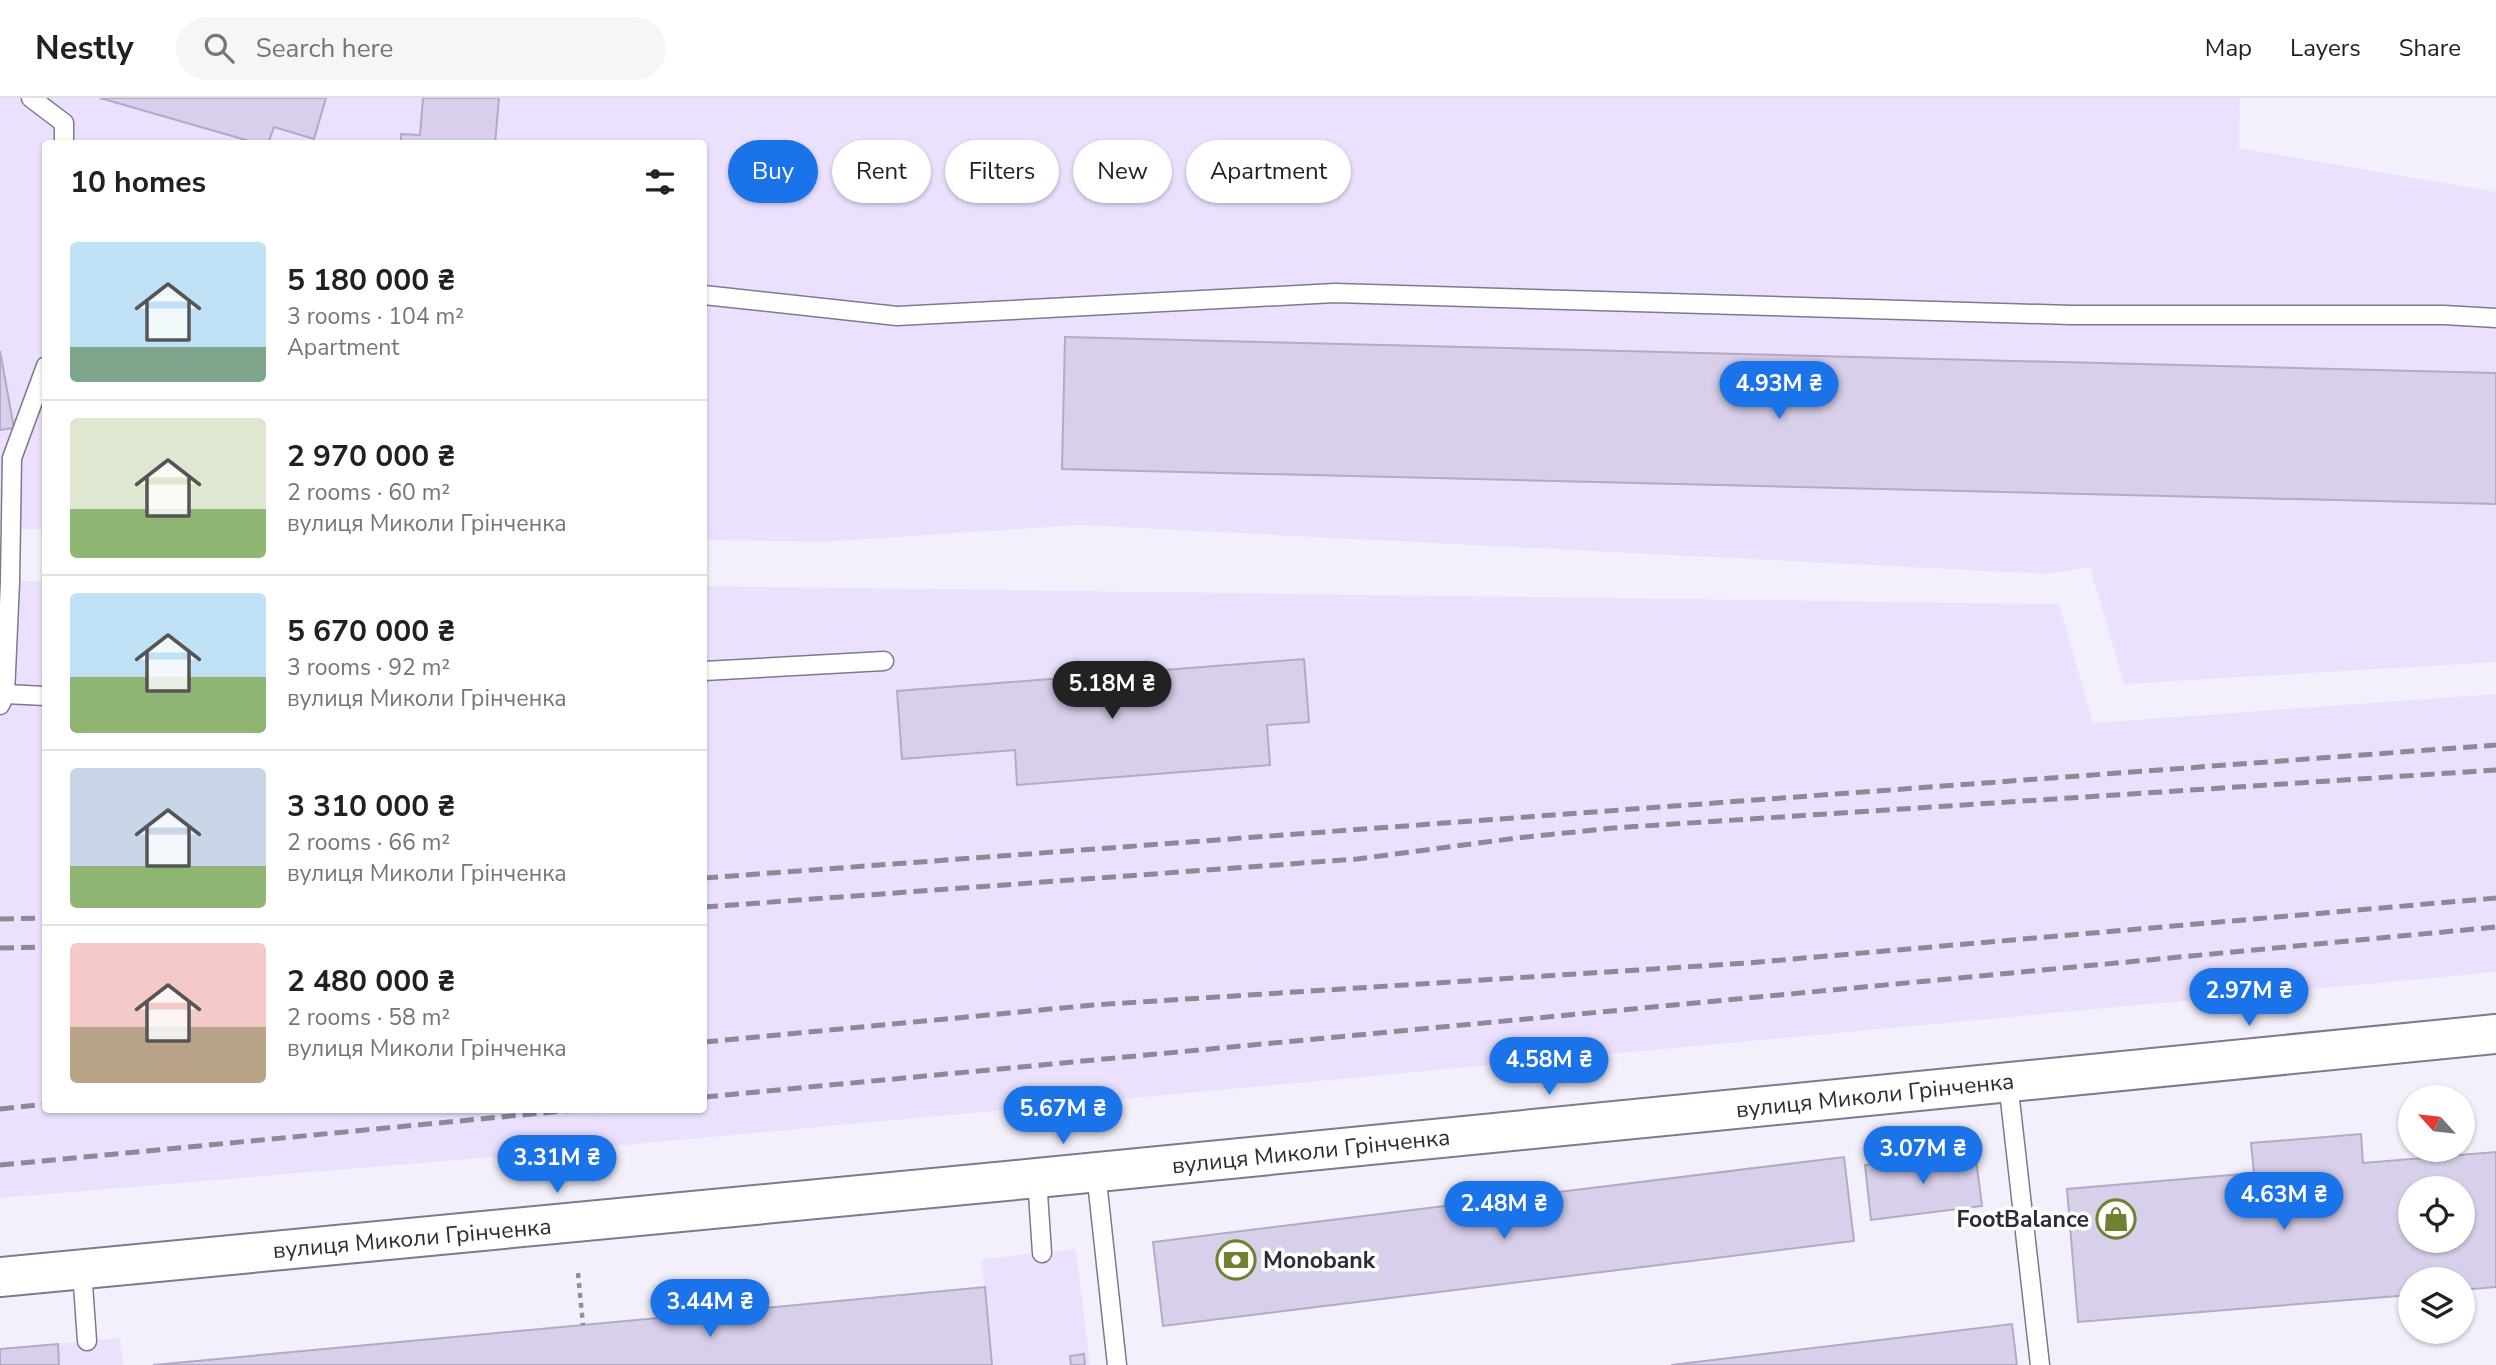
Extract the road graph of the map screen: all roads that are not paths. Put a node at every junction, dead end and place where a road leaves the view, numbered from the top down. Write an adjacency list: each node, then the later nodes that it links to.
1 (31, 98): 2 (lane)
2 (64, 140)
3 (707, 295): 4 (lane)
4 (2496, 318)
5 (42, 377): 9 (lane)
6 (884, 661): 7 (lane)
7 (707, 671)
8 (42, 696): 9 (lane)
9 (2, 699)
10 (2496, 1034): 11 (main road, вулиця Миколи Грінченка)
11 (2008, 1082): 12 (main road, вулиця Миколи Грінченка); 19 (lane)
12 (1096, 1172): 13 (main road, вулиця Миколи Грінченка); 18 (lane)
13 (1037, 1178): 14 (lane); 15 (main road, вулиця Миколи Грінченка)
14 (1042, 1253)
15 (82, 1270): 16 (main road, вулиця Миколи Грінченка); 17 (lane)
16 (0, 1277)
17 (87, 1341)
18 (1117, 1365)
19 (2040, 1365)

